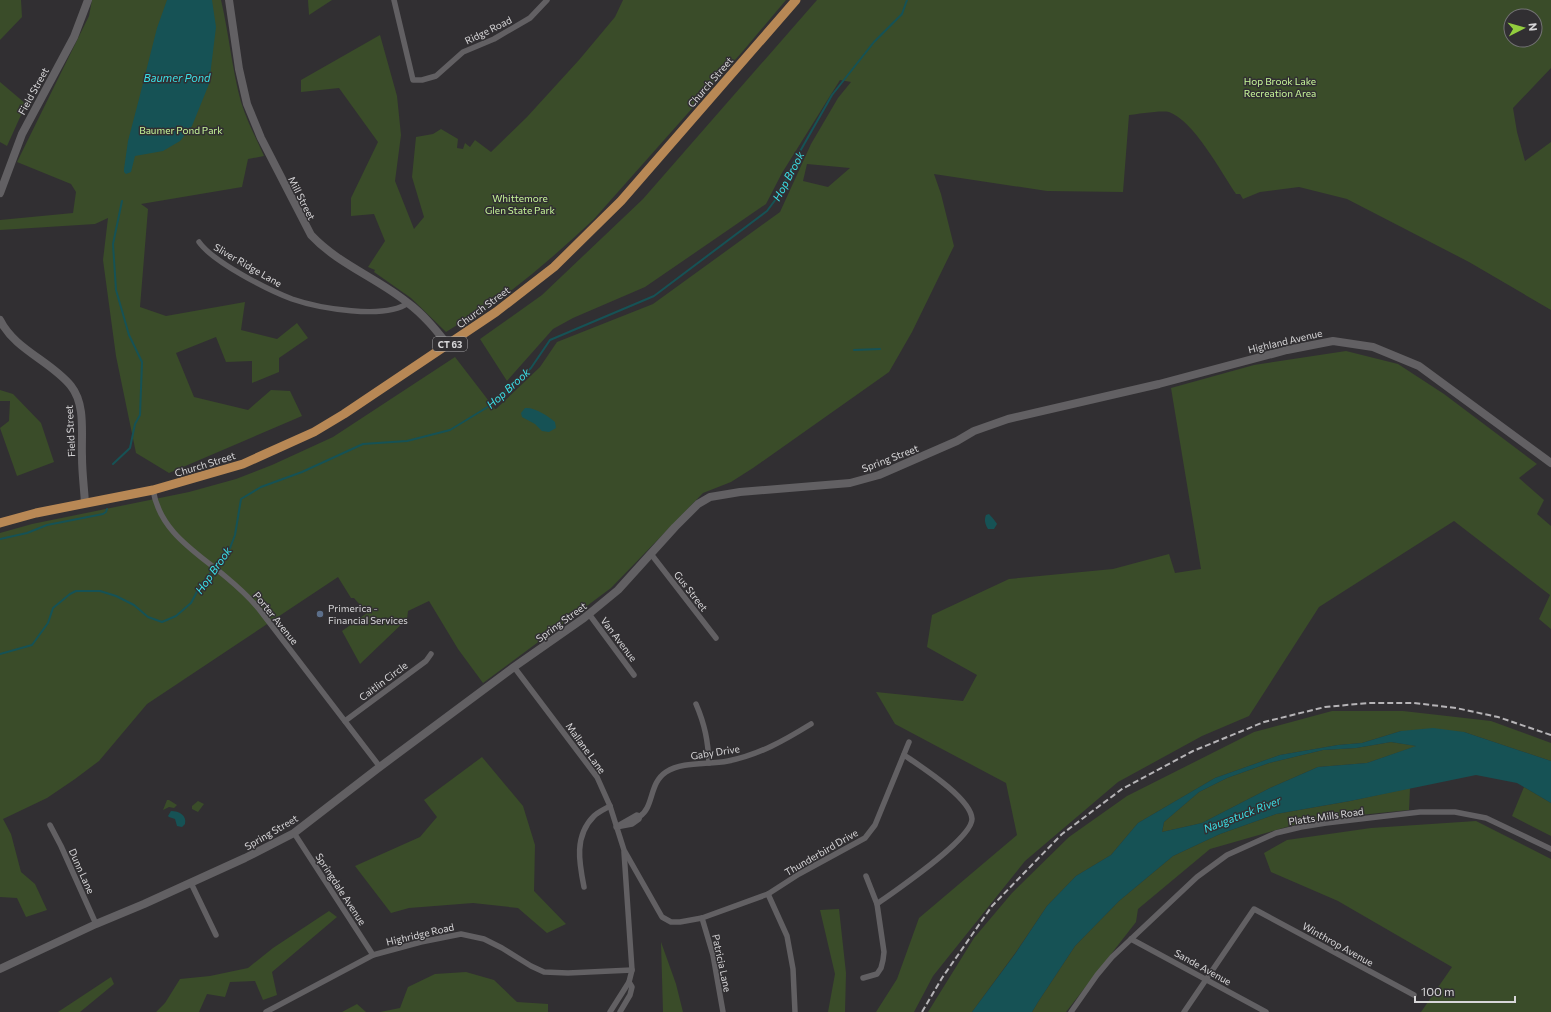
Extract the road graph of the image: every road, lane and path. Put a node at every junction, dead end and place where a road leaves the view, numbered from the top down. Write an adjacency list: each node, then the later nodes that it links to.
1 (88, 0): 6 (main road, Field Street)
2 (229, 0): 8 (main road, Mill Street)
3 (394, 0): 4 (street, Ridge Road)
4 (547, 0)
5 (796, 0): 10 (main road, Church Street / CT 63)
6 (0, 193)
7 (198, 242): 8 (street, Sliver Ridge Lane)
8 (408, 303): 10 (main road, Mill Street)
9 (0, 320): 14 (main road, Field Street)
10 (448, 346): 13 (main road, Church Street / CT 63)
11 (1160, 384): 12 (main road, Highland Avenue); 16 (main road, Spring Street)
12 (1551, 463)
13 (153, 490): 14 (main road, Church Street / CT 63); 23 (street, Porter Avenue)
14 (85, 503): 15 (main road, Church Street / CT 63)
15 (0, 523)
16 (651, 554): 17 (main road, Spring Street); 18 (street, Gus Street)
17 (589, 614): 20 (main road, Spring Street); 21 (street, Van Avenue)
18 (716, 638)
19 (431, 654): 23 (street, Caitlin Circle)
20 (514, 667): 28 (main road, Spring Street); 29 (street, Mallane Lane)
21 (634, 675)
22 (696, 704): 27 (street)
23 (345, 721): 28 (street, Porter Avenue)
24 (811, 724): 27 (street, Gaby Drive)
25 (909, 742): 26 (street, Thunderbird Drive)
26 (904, 755): 38 (street, Thunderbird Drive); 39 (street)
27 (709, 763): 31 (street, Gaby Drive)
28 (380, 767): 32 (main road, Spring Street)
29 (610, 806): 31 (street, Mallane Lane); 37 (street)
30 (50, 825): 41 (street, Dunn Lane)
31 (616, 827): 34 (street, Mallane Lane)
32 (294, 833): 36 (main road, Spring Street); 44 (street, Springdale Avenue)
33 (1551, 849): 43 (street, Platts Mills Road)
34 (624, 850): 40 (street, Mallane Lane); 46 (street, Mallane Lane)
35 (866, 876): 39 (street)
36 (191, 883): 41 (main road, Spring Street); 42 (street)
37 (584, 887)
38 (768, 894): 40 (street, Thunderbird Drive); 55 (street)
39 (878, 904): 47 (street)
40 (702, 918): 54 (street, Patricia Lane)
41 (96, 924): 45 (main road, Spring Street)
42 (216, 934)
43 (1131, 938): 48 (street, Sande Avenue); 56 (street, Platts Mills Road)
44 (373, 955): 46 (street, Highridge Road); 51 (street, Highridge Road)
45 (0, 969)
46 (632, 970): 49 (street, Mallane Lane)
47 (863, 978)
48 (1206, 979): 50 (street, Winthrop Avenue); 57 (street); 58 (street, Sande Avenue)
49 (630, 982): 52 (street, Mallane Lane); 53 (street, Mallane Lane)
50 (1414, 995)
51 (266, 1012)
52 (610, 1012)
53 (620, 1012)
54 (723, 1012)
55 (796, 1012)
56 (1071, 1012)
57 (1184, 1012)
58 (1266, 1012)

